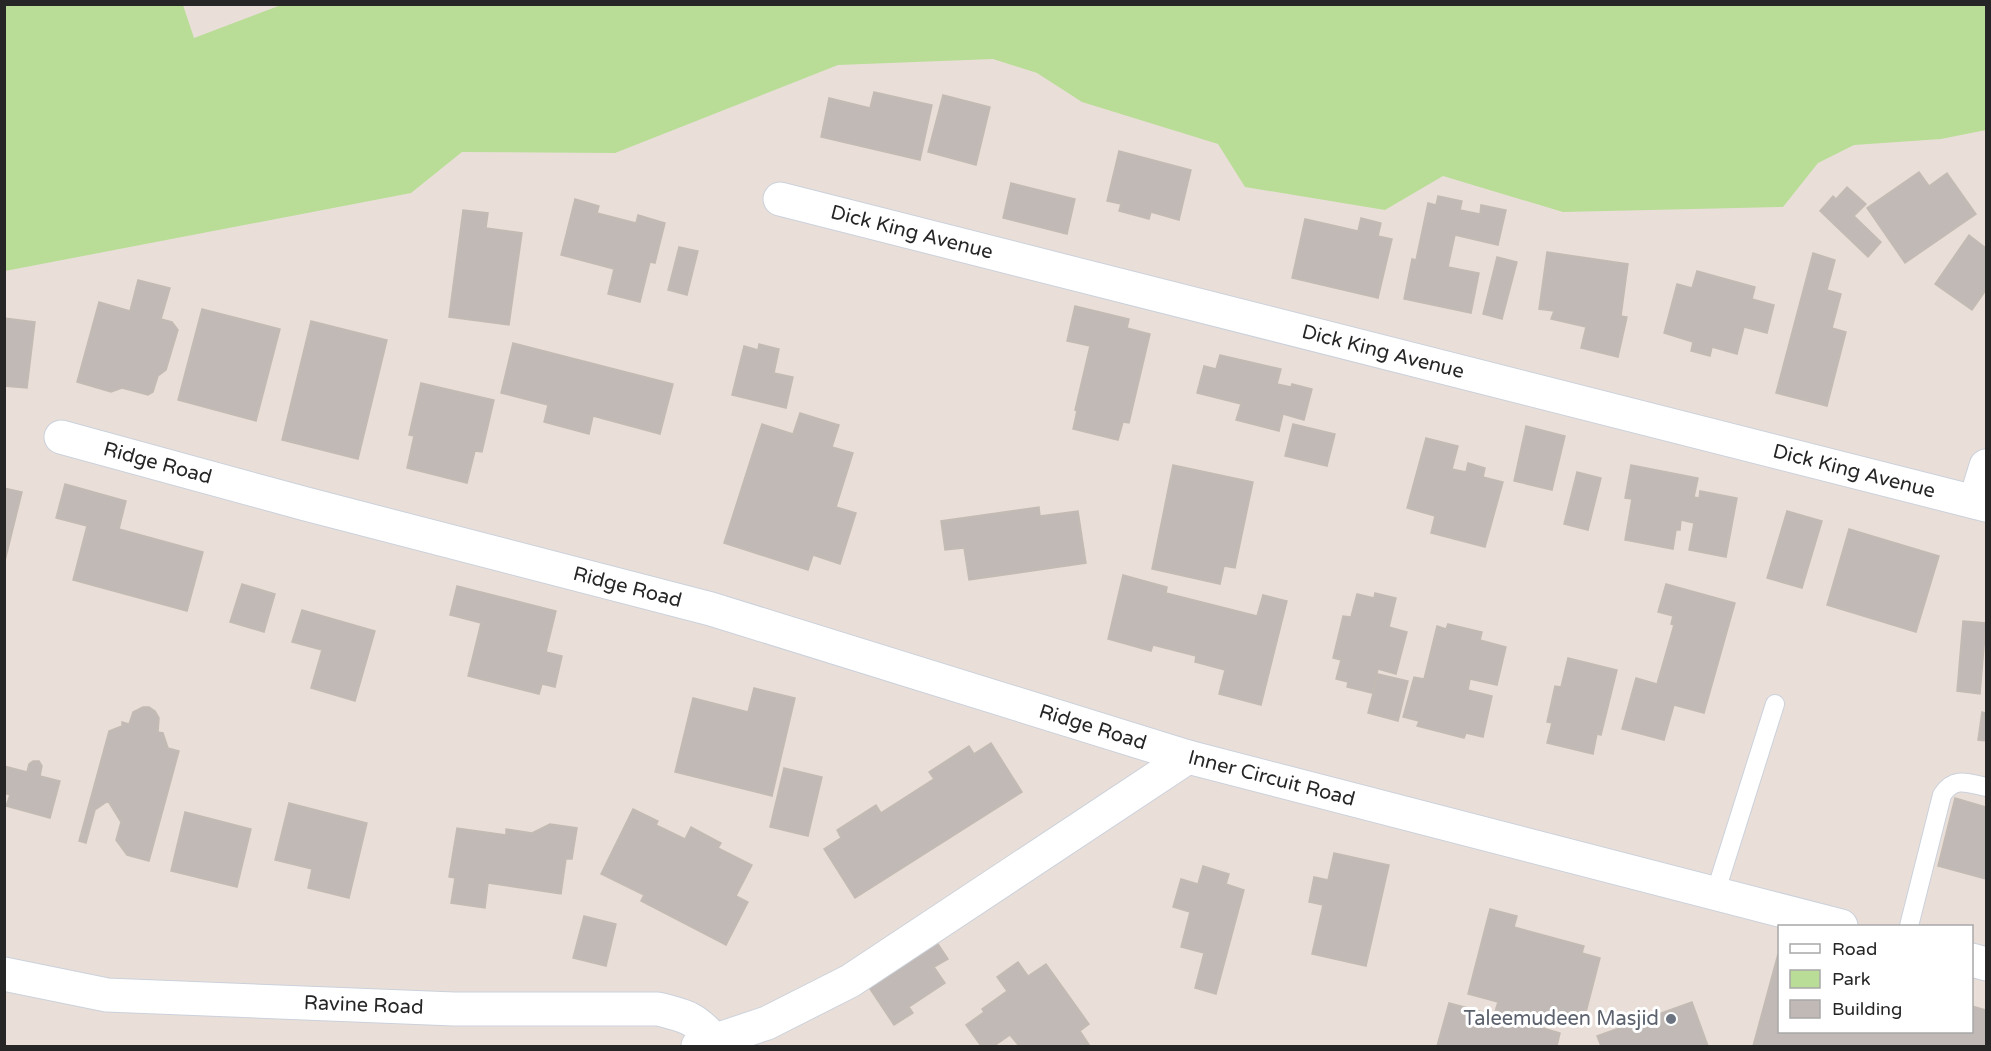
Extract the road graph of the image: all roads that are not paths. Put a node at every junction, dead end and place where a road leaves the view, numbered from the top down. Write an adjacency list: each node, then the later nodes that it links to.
1 (780, 199): 4 (street, Dick King Avenue)
2 (61, 437): 6 (street, Ridge Road)
3 (1986, 466): 4 (street)
4 (1981, 504)
5 (1775, 704): 8 (lane)
6 (1188, 757): 8 (street, Inner Circuit Road); 12 (street, Inner Circuit Road)
7 (1986, 787): 10 (lane)
8 (1715, 894): 9 (street, Inner Circuit Road)
9 (1833, 925)
10 (1910, 925)
11 (4, 975): 13 (street, Ravine Road)
12 (772, 1035): 13 (street, Inner Circuit Road)
13 (706, 1044)

